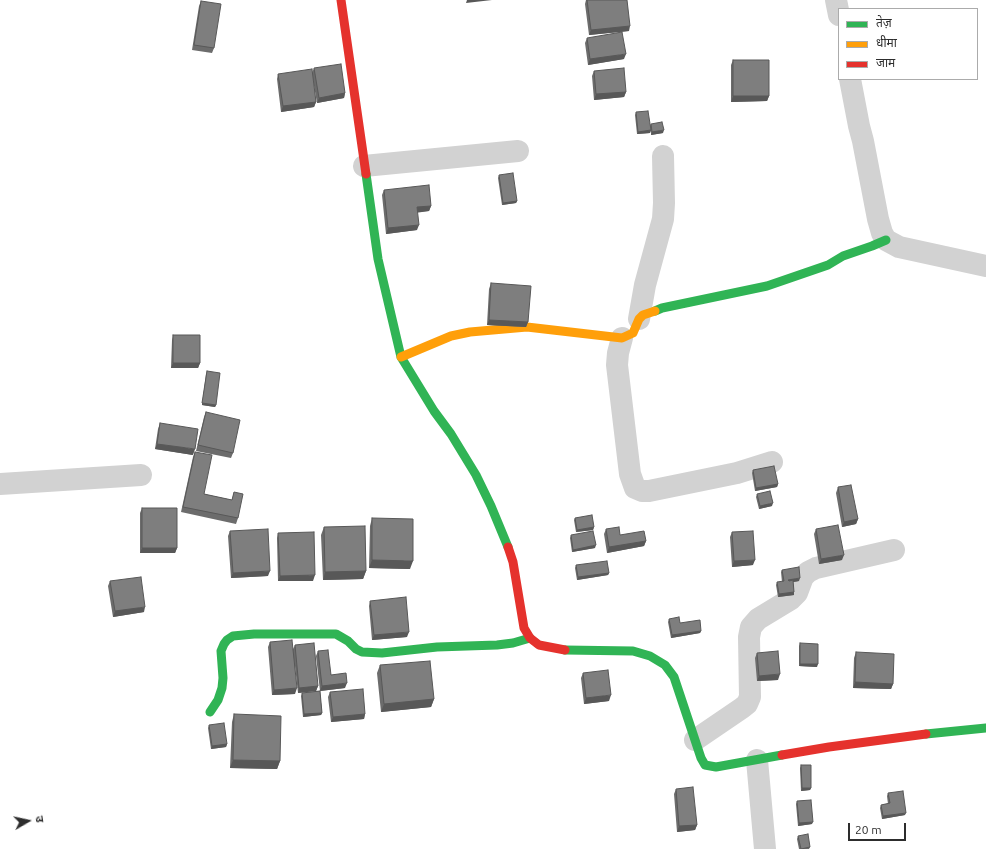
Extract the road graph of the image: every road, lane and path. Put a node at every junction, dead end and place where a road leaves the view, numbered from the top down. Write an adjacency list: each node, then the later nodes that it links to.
1 (341, 0): 7 (street)
2 (836, 0): 3 (street)
3 (838, 10)
4 (850, 80): 8 (street)
5 (518, 151): 7 (street)
6 (663, 156): 10 (street)
7 (364, 166): 12 (street)
8 (886, 240): 9 (street); 10 (street)
9 (986, 266)
10 (638, 319): 11 (street)
11 (622, 338): 12 (street); 13 (street)
12 (401, 357): 17 (street)
13 (772, 462)
14 (141, 475): 15 (street)
15 (0, 484)
16 (894, 550): 20 (street)
17 (530, 638): 18 (street); 20 (street)
18 (210, 712)
19 (986, 728): 21 (street)
20 (695, 740): 21 (street)
21 (757, 760): 22 (street)
22 (765, 849)

